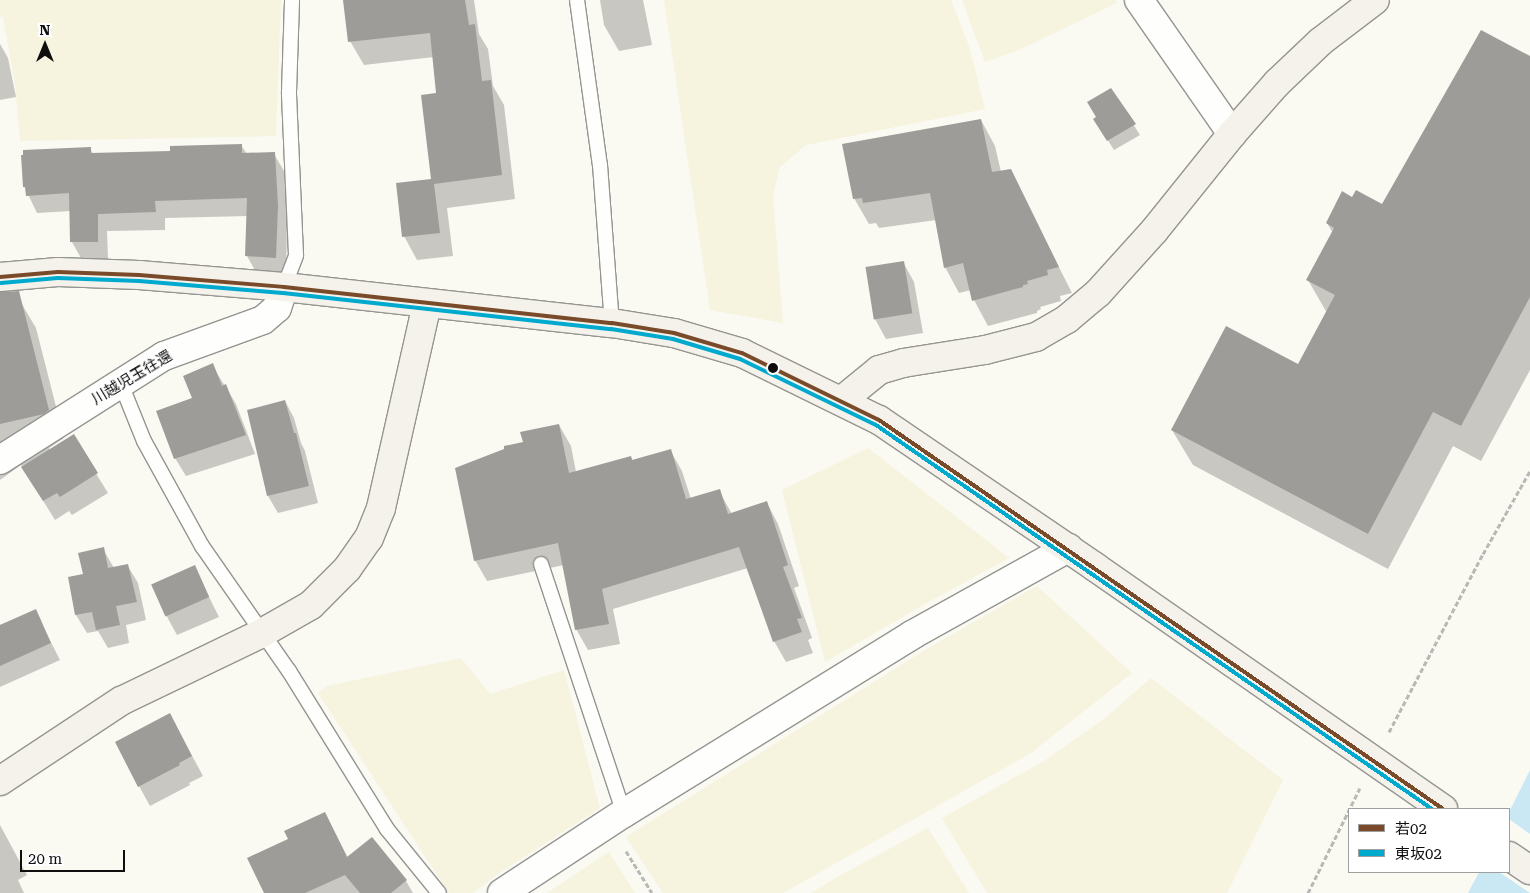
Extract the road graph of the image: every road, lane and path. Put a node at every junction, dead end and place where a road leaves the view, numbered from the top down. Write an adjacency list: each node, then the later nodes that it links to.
1 (292, 0): 7 (lane)
2 (577, 0): 9 (lane)
3 (1139, 0): 5 (street)
4 (1375, 0): 5 (main road)
5 (1232, 134): 11 (main road)
6 (0, 278): 7 (main road)
7 (284, 287): 8 (main road); 10 (street, 川越児玉往還)
8 (428, 304): 9 (main road); 16 (main road)
9 (612, 323): 11 (main road)
10 (122, 384): 12 (street, 川越児玉往還); 16 (lane)
11 (841, 401): 14 (main road)
12 (0, 460)
13 (1530, 471): 17 (path)
14 (1068, 548): 21 (main road); 23 (street)
15 (541, 564): 23 (lane)
16 (262, 633): 19 (main road); 26 (lane)
17 (1385, 738)
18 (1364, 780): 20 (path)
19 (0, 781)
20 (1350, 808)
21 (1442, 808)
22 (1348, 812): 29 (path)
23 (616, 818): 27 (street); 28 (path)
24 (1510, 857): 25 (main road)
25 (1530, 870)
26 (439, 893)
27 (502, 893)
28 (652, 893)
29 (1308, 893)

